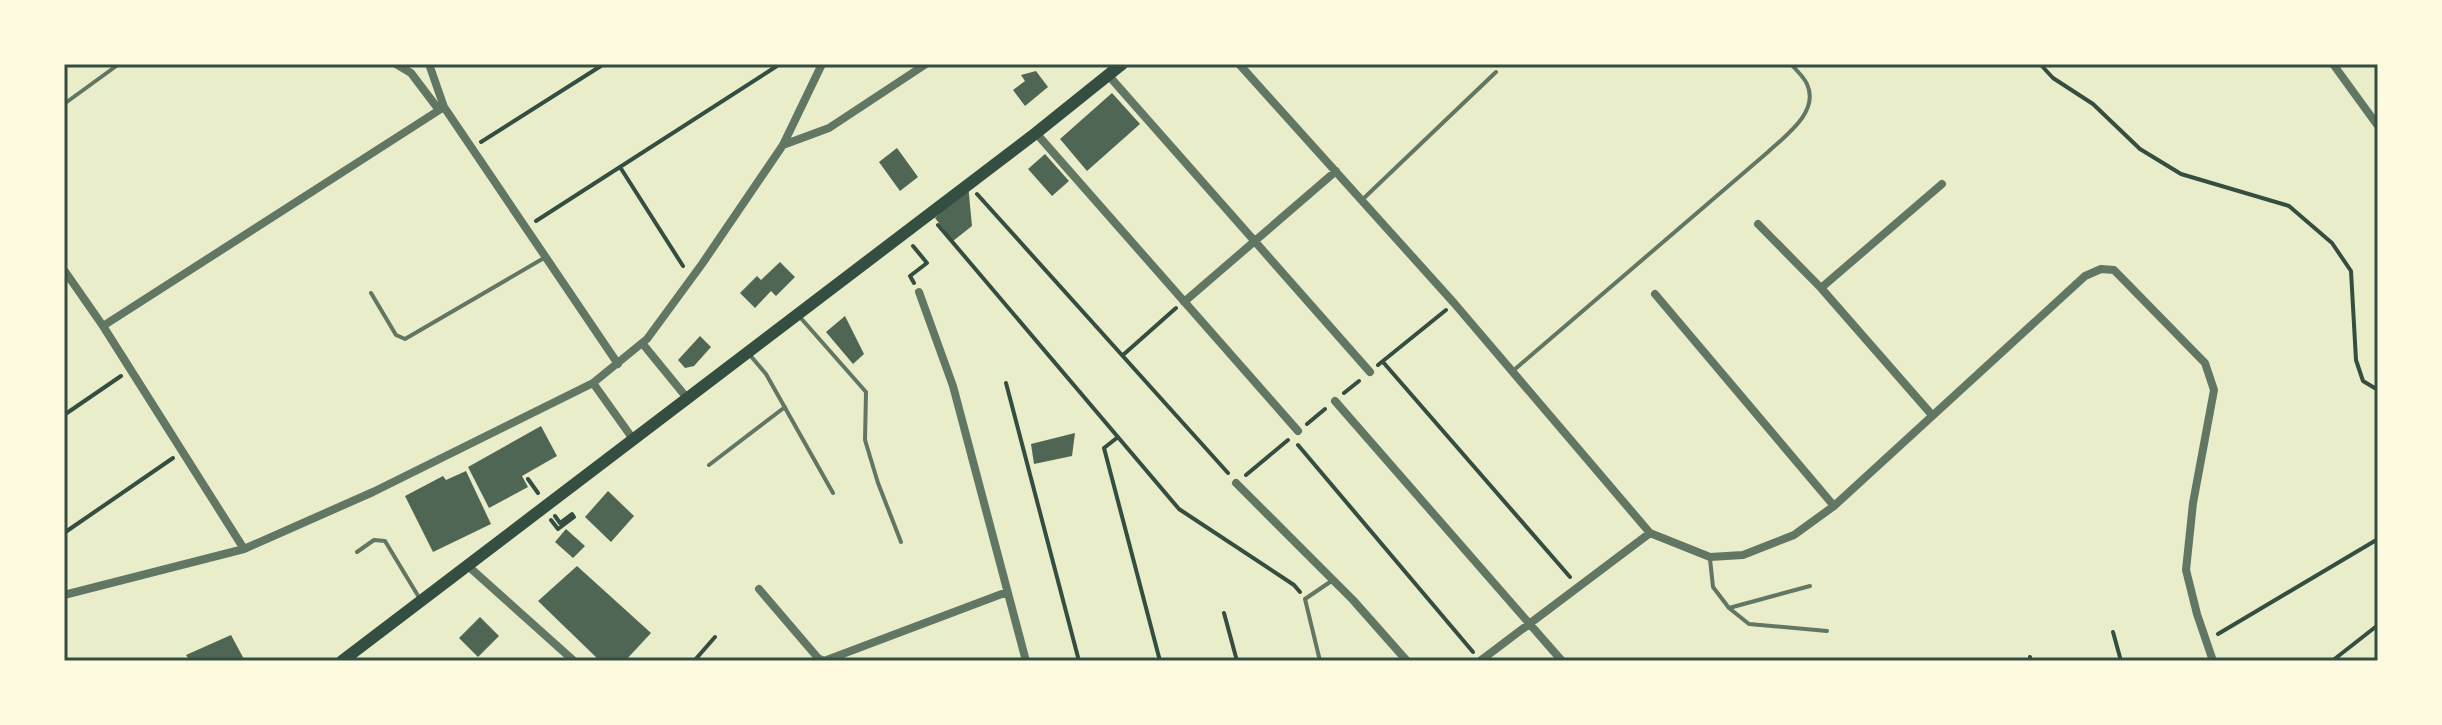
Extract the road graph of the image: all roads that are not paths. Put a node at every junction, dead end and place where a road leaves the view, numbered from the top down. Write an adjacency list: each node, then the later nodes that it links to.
1 (119, 64): 12 (lane)
2 (396, 64): 13 (street)
3 (429, 64): 13 (street)
4 (822, 64): 16 (street)
5 (926, 64): 16 (street)
6 (1122, 64): 11 (main road)
7 (1239, 64): 17 (street)
8 (1791, 64): 35 (lane)
9 (2333, 64): 14 (street)
10 (1496, 72): 19 (lane)
11 (1109, 76): 15 (main road); 21 (street)
12 (64, 104)
13 (441, 108): 22 (street); 30 (street)
14 (2378, 126)
15 (1036, 133): 28 (street); 29 (main road)
16 (783, 145): 31 (street)
17 (1336, 171): 19 (street); 21 (street)
18 (1942, 184): 24 (street)
19 (1361, 200): 35 (street)
20 (1758, 224): 24 (street)
21 (1255, 241): 28 (street); 34 (street)
22 (546, 257): 26 (lane); 33 (street)
23 (64, 270): 30 (street)
24 (1821, 288): 40 (street)
25 (919, 292): 56 (street)
26 (371, 293)
27 (1655, 294): 46 (street)
28 (1184, 302): 41 (street)
29 (797, 314): 32 (main road); 48 (lane)
30 (103, 326): 49 (street)
31 (642, 343): 33 (street); 37 (street)
32 (747, 352): 37 (main road); 39 (lane)
33 (618, 364): 36 (street)
34 (1370, 372)
35 (1512, 372): 47 (street)
36 (593, 383): 42 (street); 49 (street)
37 (687, 398): 42 (main road)
38 (1335, 401): 60 (street)
39 (785, 407): 43 (lane); 45 (lane)
40 (1932, 415): 46 (street); 69 (street)
41 (1295, 434)
42 (633, 439): 52 (main road)
43 (709, 465)
44 (1236, 483): 53 (street)
45 (833, 493)
46 (1834, 506): 51 (street)
47 (1650, 533): 51 (street); 60 (street)
48 (901, 542)
49 (244, 549): 57 (street)
50 (357, 552): 58 (lane)
51 (1710, 557): 59 (lane)
52 (468, 566): 58 (main road); 63 (street)
53 (1333, 580): 65 (lane); 66 (street)
54 (1810, 586): 59 (lane)
55 (759, 589): 56 (street)
56 (1007, 592): 64 (street)
57 (64, 595)
58 (422, 601): 62 (main road)
59 (1729, 608): 61 (lane)
60 (1529, 623): 67 (street); 68 (street)
61 (1827, 631)
62 (342, 661)
63 (574, 661)
64 (1026, 661)
65 (1320, 661)
66 (1407, 661)
67 (1480, 661)
68 (1562, 661)
69 (2213, 661)

